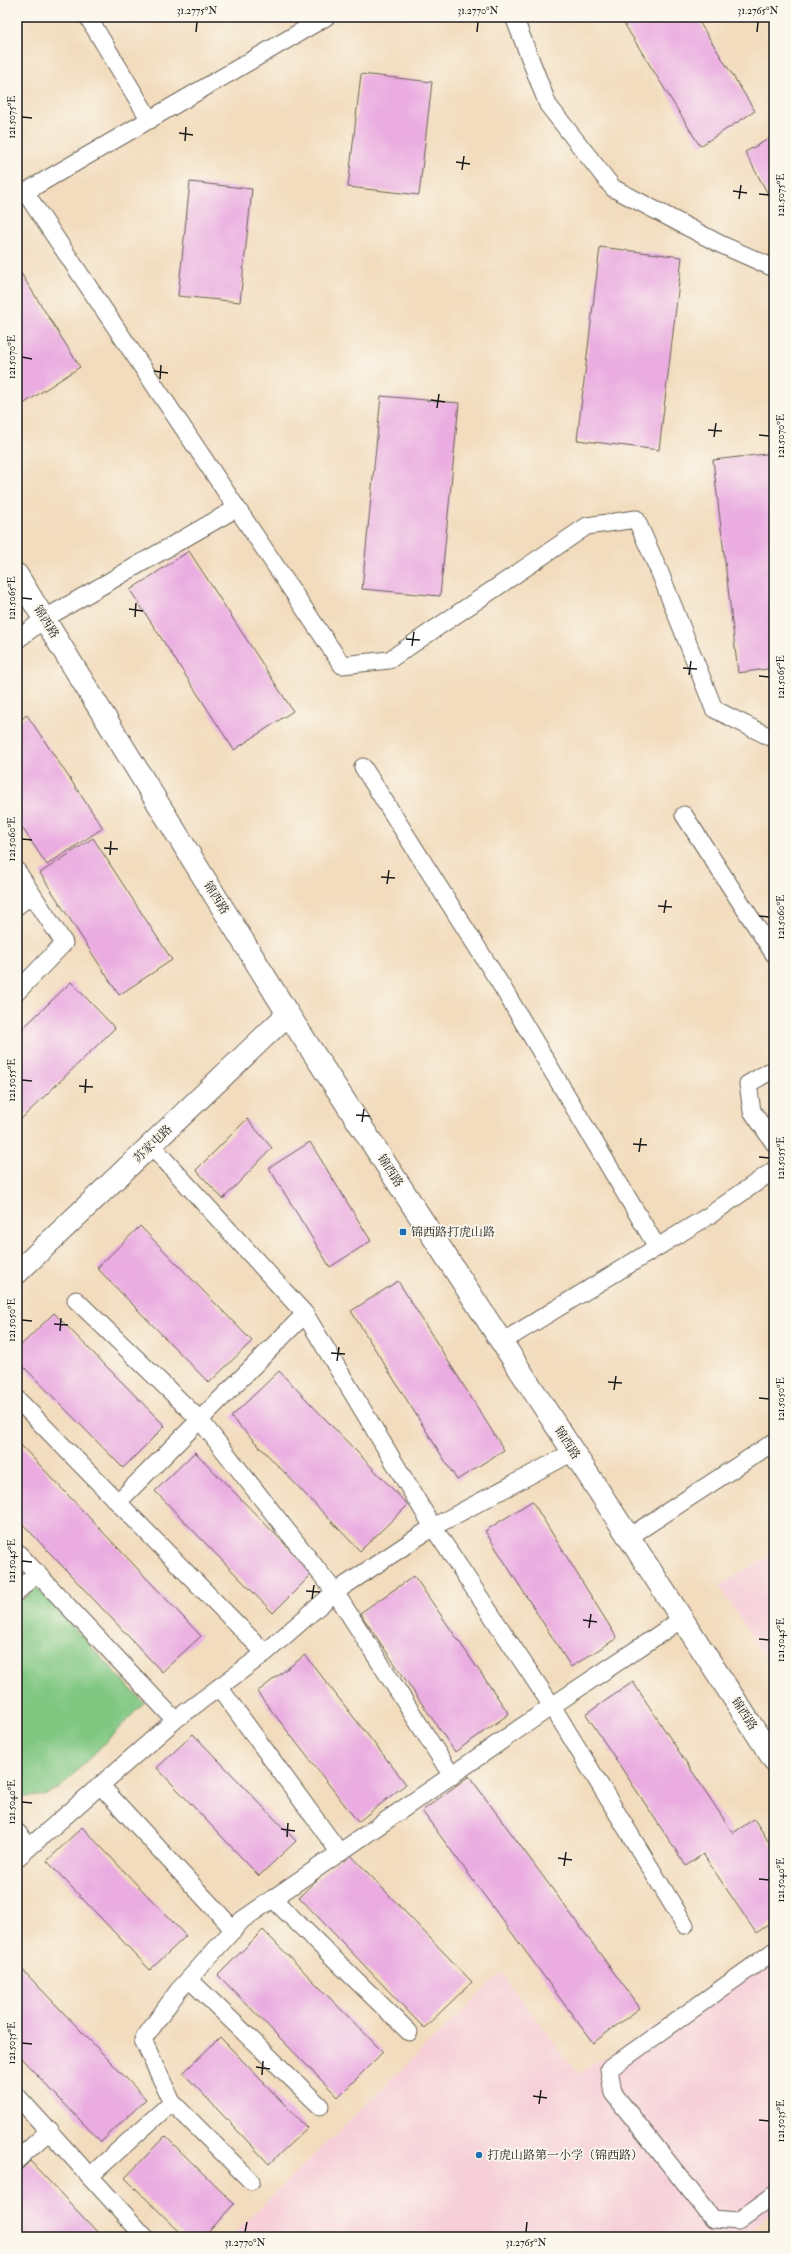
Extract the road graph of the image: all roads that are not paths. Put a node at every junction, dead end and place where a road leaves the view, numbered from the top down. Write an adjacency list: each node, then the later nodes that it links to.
1 (88, 17): 4 (lane)
2 (326, 17): 4 (lane)
3 (514, 17): 5 (lane)
4 (150, 120): 6 (lane)
5 (774, 268)
6 (237, 508): 8 (lane); 10 (lane)
7 (17, 575): 8 (street, 锦西路)
8 (44, 619): 9 (lane); 18 (street, 锦西路)
9 (17, 640)
10 (774, 739)
11 (363, 767): 23 (lane)
12 (684, 815): 16 (lane)
13 (17, 871): 14 (lane)
14 (32, 894): 15 (lane); 17 (lane)
15 (17, 906)
16 (774, 954)
17 (17, 992)
18 (288, 1014): 21 (street, 苏家屯路); 27 (street, 锦西路)
19 (774, 1069): 20 (lane)
20 (774, 1143)
21 (151, 1145): 24 (street, 苏家屯路); 26 (lane)
22 (774, 1170): 23 (lane)
23 (657, 1247): 27 (lane)
24 (17, 1273)
25 (76, 1300): 29 (lane)
26 (305, 1314): 29 (lane); 33 (lane)
27 (502, 1342): 31 (street, 锦西路)
28 (17, 1399): 32 (lane)
29 (200, 1420): 32 (lane); 38 (lane)
30 (774, 1442): 34 (lane)
31 (573, 1452): 33 (lane); 34 (street, 锦西路)
32 (119, 1501): 40 (lane)
33 (433, 1527): 38 (lane); 42 (lane)
34 (628, 1537): 39 (street, 锦西路)
35 (17, 1552): 36 (lane)
36 (37, 1572): 37 (lane); 43 (lane)
37 (17, 1592)
38 (335, 1592): 40 (lane); 45 (lane)
39 (682, 1620): 42 (lane); 44 (street, 锦西路)
40 (265, 1653): 41 (lane)
41 (219, 1687): 43 (lane); 49 (lane)
42 (552, 1706): 45 (lane); 52 (lane)
43 (175, 1720): 46 (lane)
44 (774, 1760)
45 (452, 1776): 49 (lane)
46 (100, 1785): 48 (lane); 53 (lane)
47 (17, 1832): 48 (lane)
48 (30, 1846): 50 (lane)
49 (340, 1853): 51 (lane)
50 (17, 1858)
51 (273, 1900): 53 (lane); 56 (lane)
52 (685, 1926)
53 (234, 1930): 55 (lane)
54 (774, 1951): 64 (lane)
55 (189, 1979): 58 (lane); 59 (lane)
56 (409, 2032)
57 (17, 2096): 60 (lane)
58 (172, 2102): 62 (lane); 63 (lane)
59 (320, 2106)
60 (50, 2130): 61 (lane); 62 (lane)
61 (17, 2160)
62 (90, 2176): 65 (lane)
63 (251, 2181)
64 (774, 2195)
65 (145, 2237)

